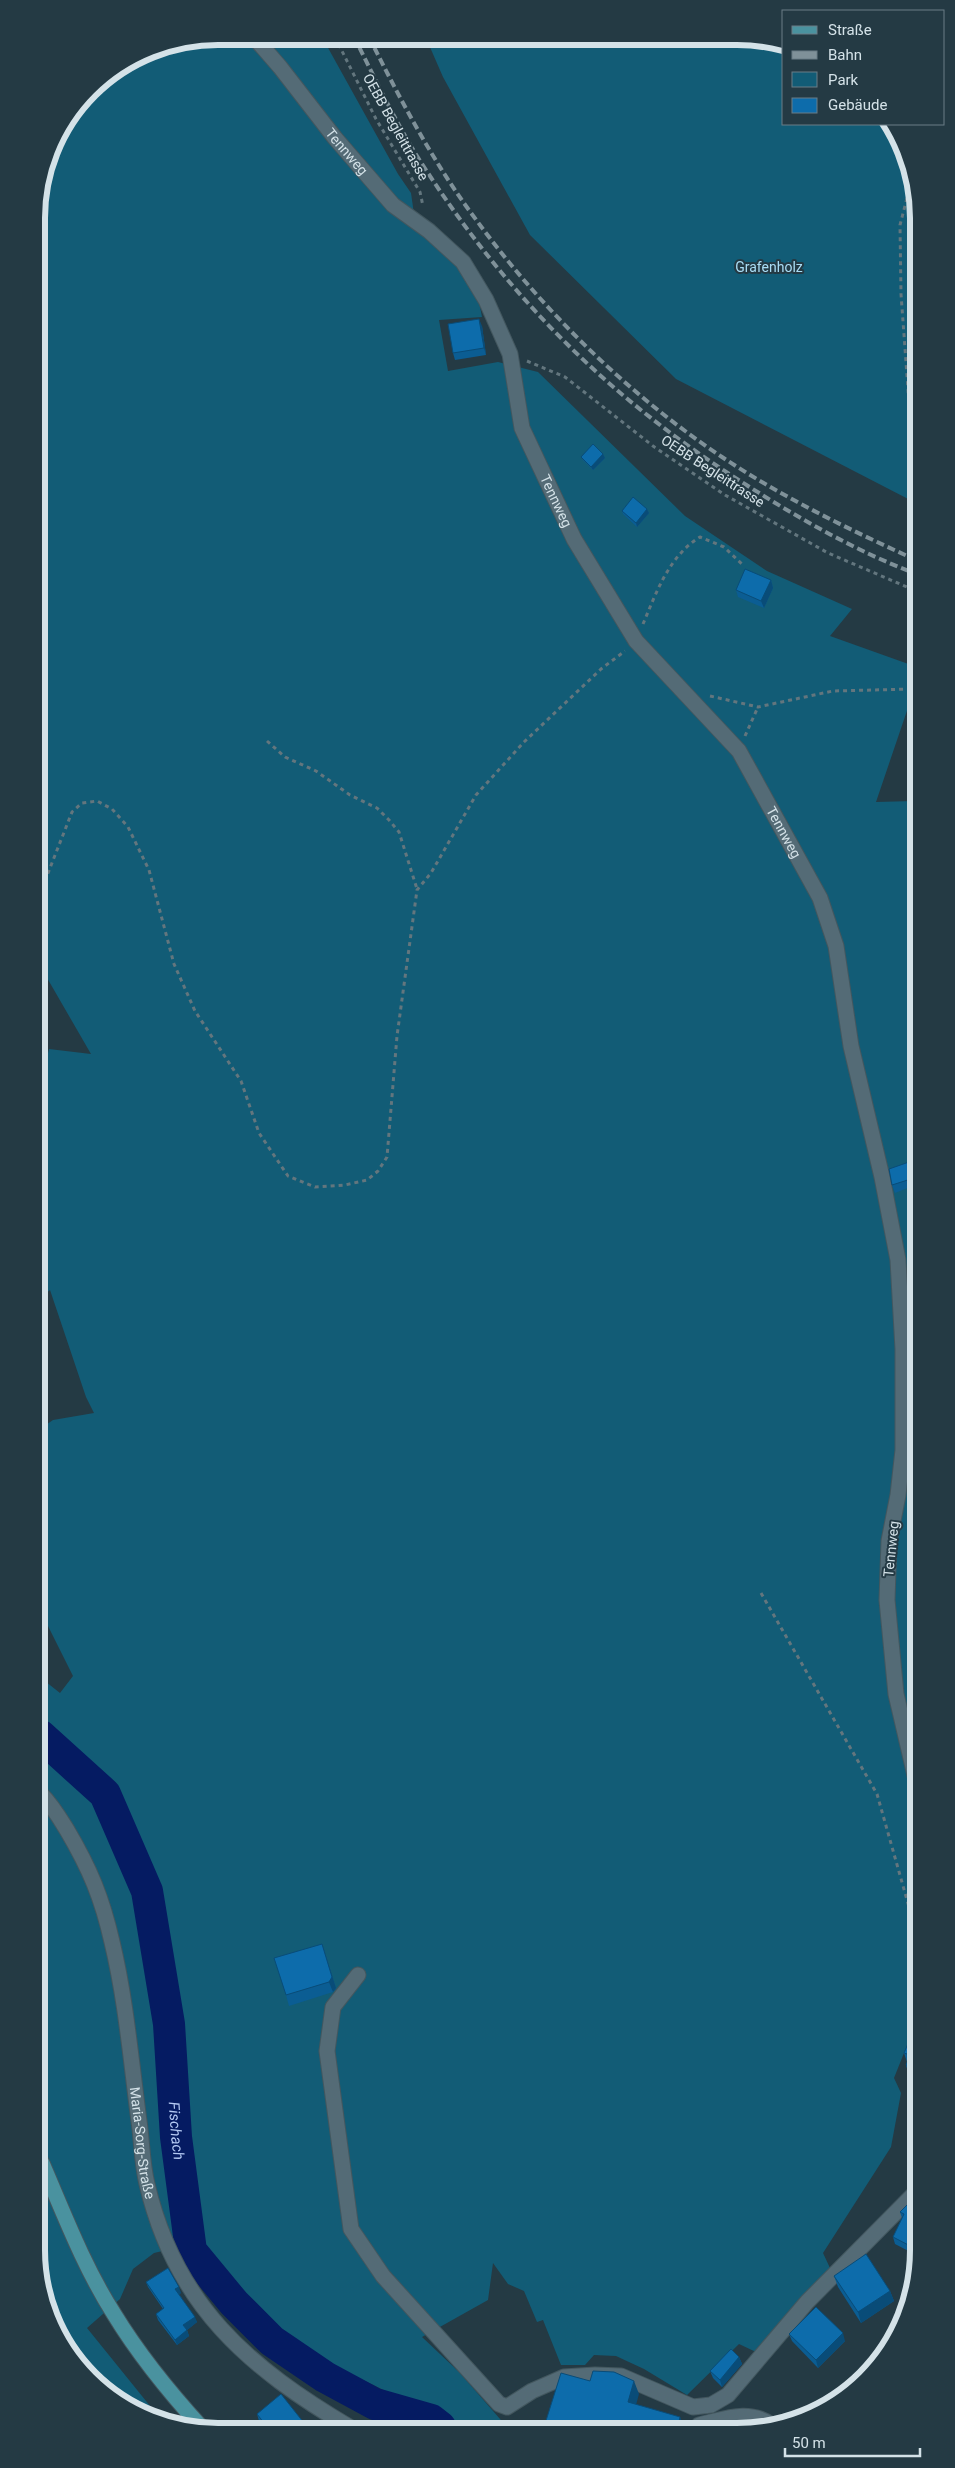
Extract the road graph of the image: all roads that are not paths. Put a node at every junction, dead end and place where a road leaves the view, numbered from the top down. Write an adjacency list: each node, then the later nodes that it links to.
1 (261, 45): 2 (street, Tennweg)
2 (910, 1754)
3 (45, 1798): 9 (street, Maria-Sorg-Straße)
4 (358, 1975): 6 (street)
5 (45, 2170): 8 (main road)
6 (910, 2198)
7 (764, 2421): 10 (street)
8 (196, 2422)
9 (343, 2423)
10 (707, 2423)

